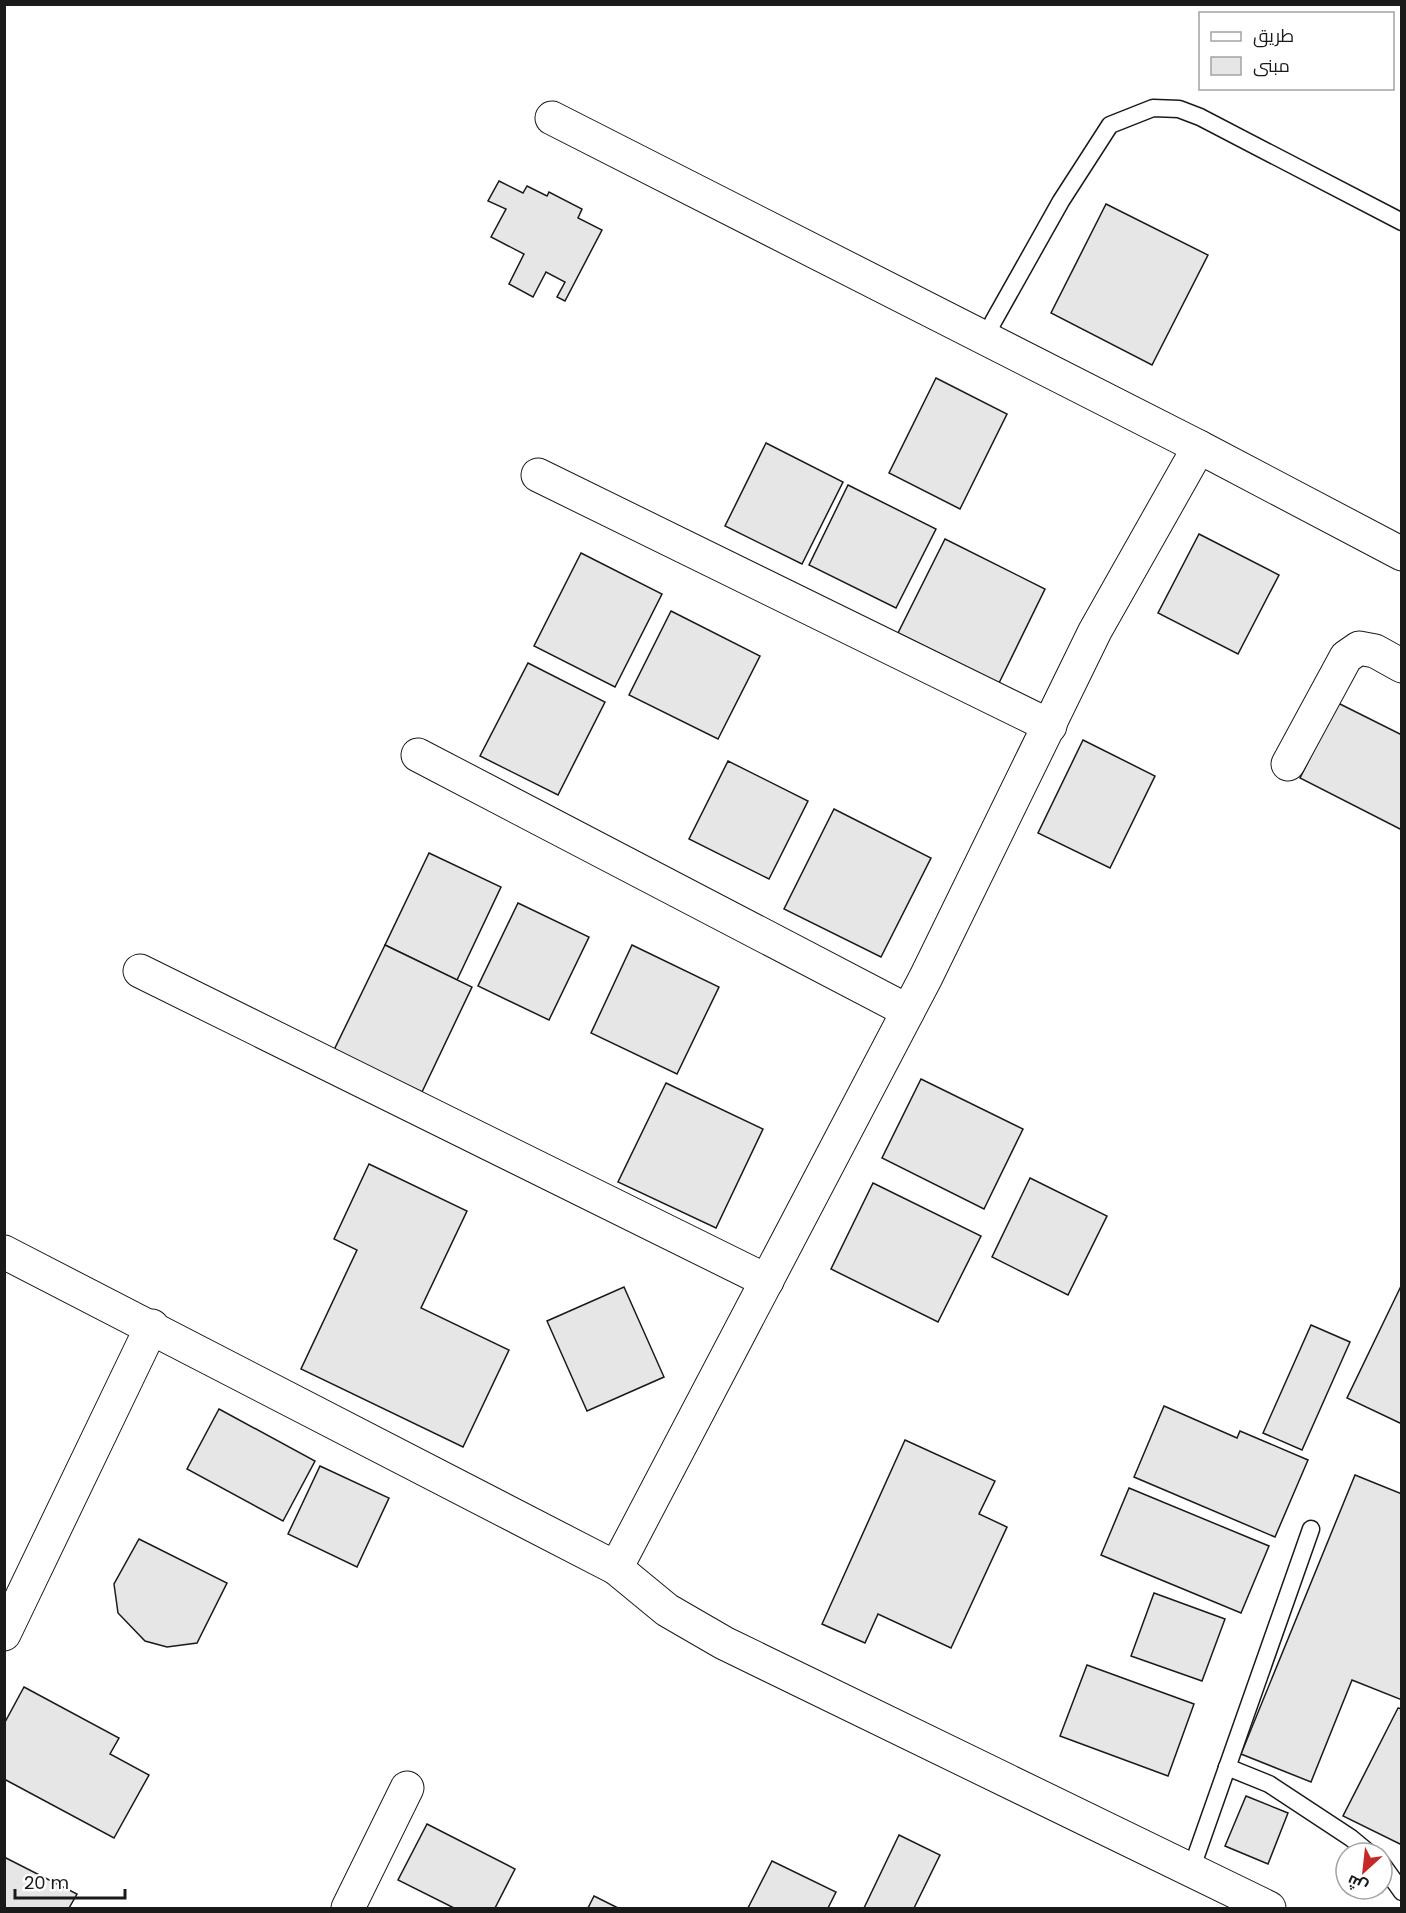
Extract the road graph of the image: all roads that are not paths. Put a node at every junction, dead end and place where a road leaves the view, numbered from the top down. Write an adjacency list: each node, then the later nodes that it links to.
1 (552, 118): 3 (street)
2 (1401, 222): 3 (lane)
3 (986, 339): 4 (street)
4 (1198, 447): 6 (street); 8 (street)
5 (538, 475): 8 (street)
6 (1401, 554)
7 (1401, 666): 10 (street)
8 (1050, 726): 12 (street)
9 (418, 755): 12 (street)
10 (1288, 764)
11 (140, 971): 14 (street)
12 (908, 1011): 14 (street)
13 (4, 1252): 15 (street)
14 (767, 1281): 17 (street)
15 (152, 1326): 17 (street); 18 (street)
16 (1311, 1529): 19 (lane)
17 (616, 1568): 22 (street)
18 (4, 1634)
19 (1227, 1767): 21 (lane); 22 (lane)
20 (407, 1788): 23 (street)
21 (1355, 1841)
22 (1191, 1870): 24 (street)
23 (348, 1908)
24 (1269, 1908)

